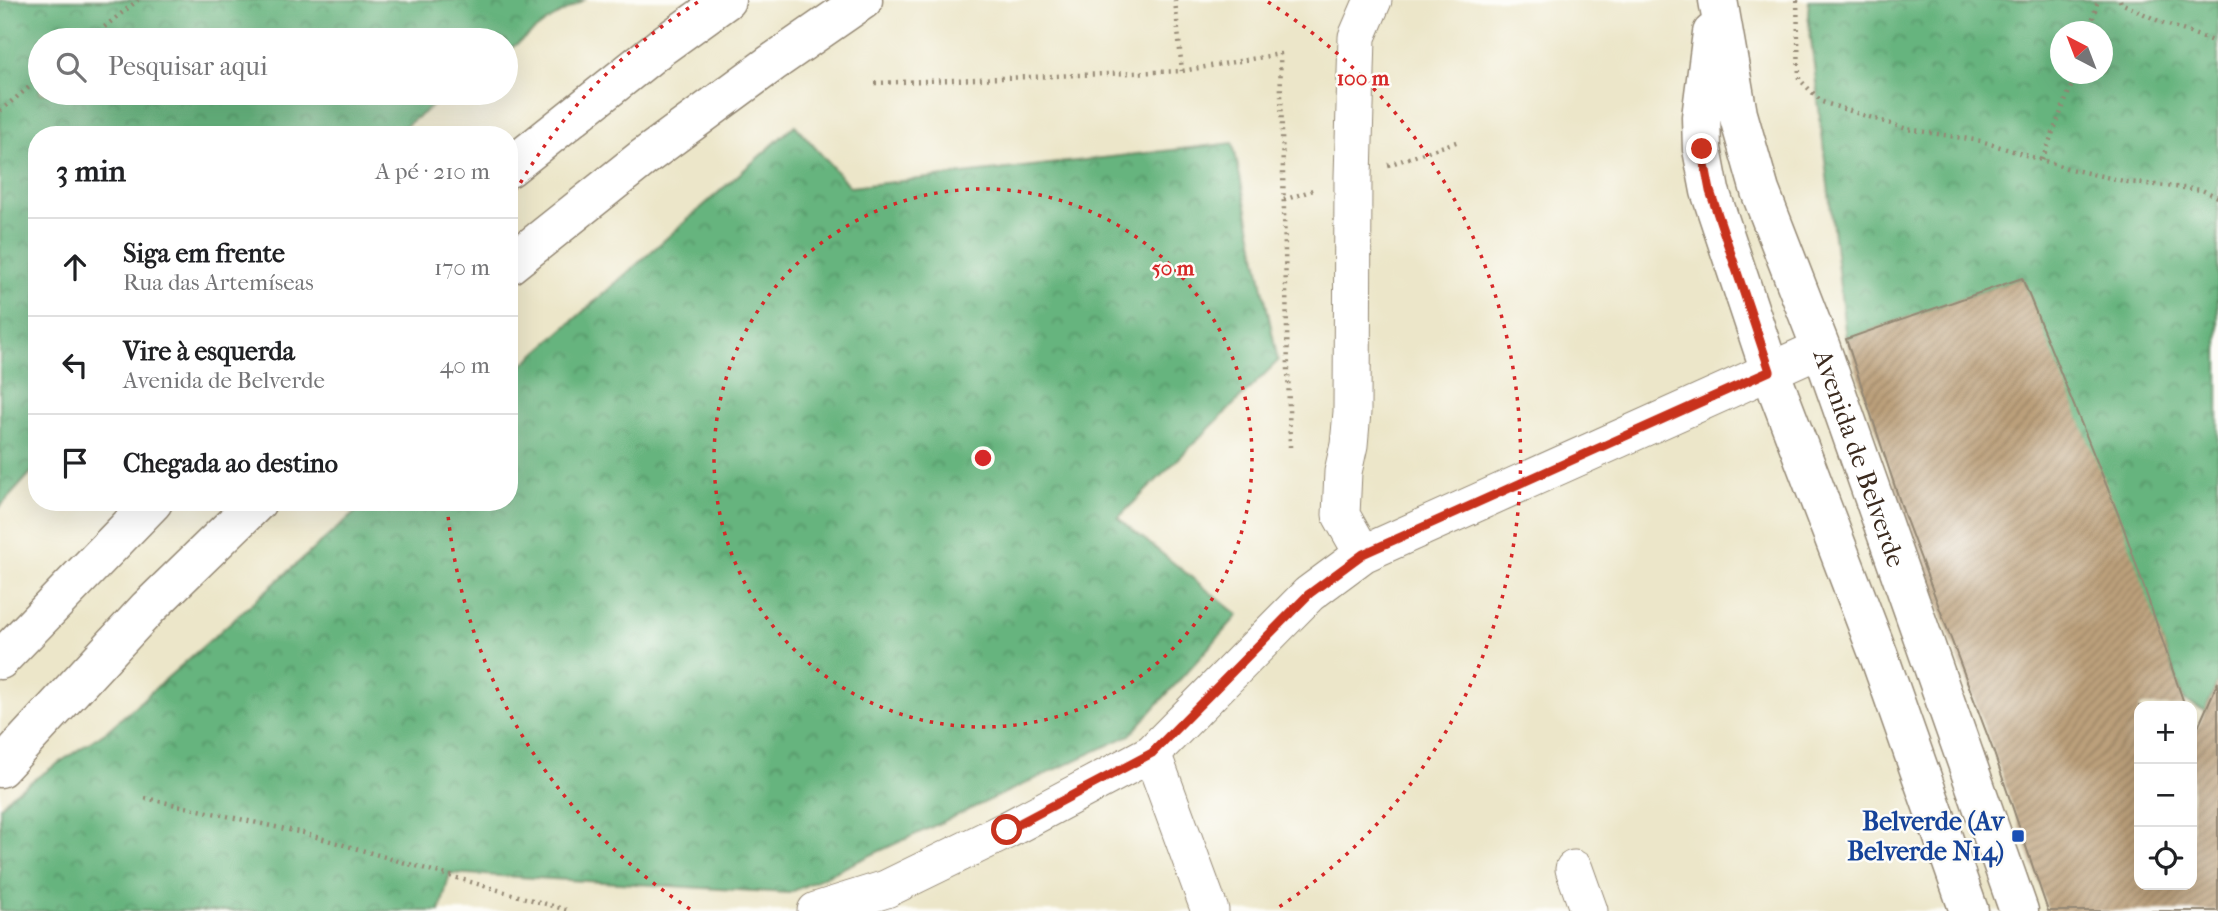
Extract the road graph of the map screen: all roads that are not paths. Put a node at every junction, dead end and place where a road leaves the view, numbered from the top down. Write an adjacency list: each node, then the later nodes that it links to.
1 (726, 0): 5 (main road)
2 (863, 0): 6 (main road)
3 (1373, 0): 11 (street)
4 (1717, 0): 7 (main road, Avenida de Belverde); 8 (main road, Avenida de Belverde)
5 (518, 161)
6 (518, 258)
7 (1821, 348): 8 (street); 20 (main road, Avenida de Belverde)
8 (1770, 371): 11 (street); 19 (main road, Avenida de Belverde)
9 (144, 511): 12 (main road)
10 (248, 511): 14 (main road)
11 (1363, 554): 13 (street)
12 (0, 660)
13 (1152, 753): 16 (street); 17 (street)
14 (0, 768)
15 (1574, 869): 18 (street)
16 (817, 911)
17 (1210, 911)
18 (1589, 911)
19 (1969, 911)
20 (2019, 911)

